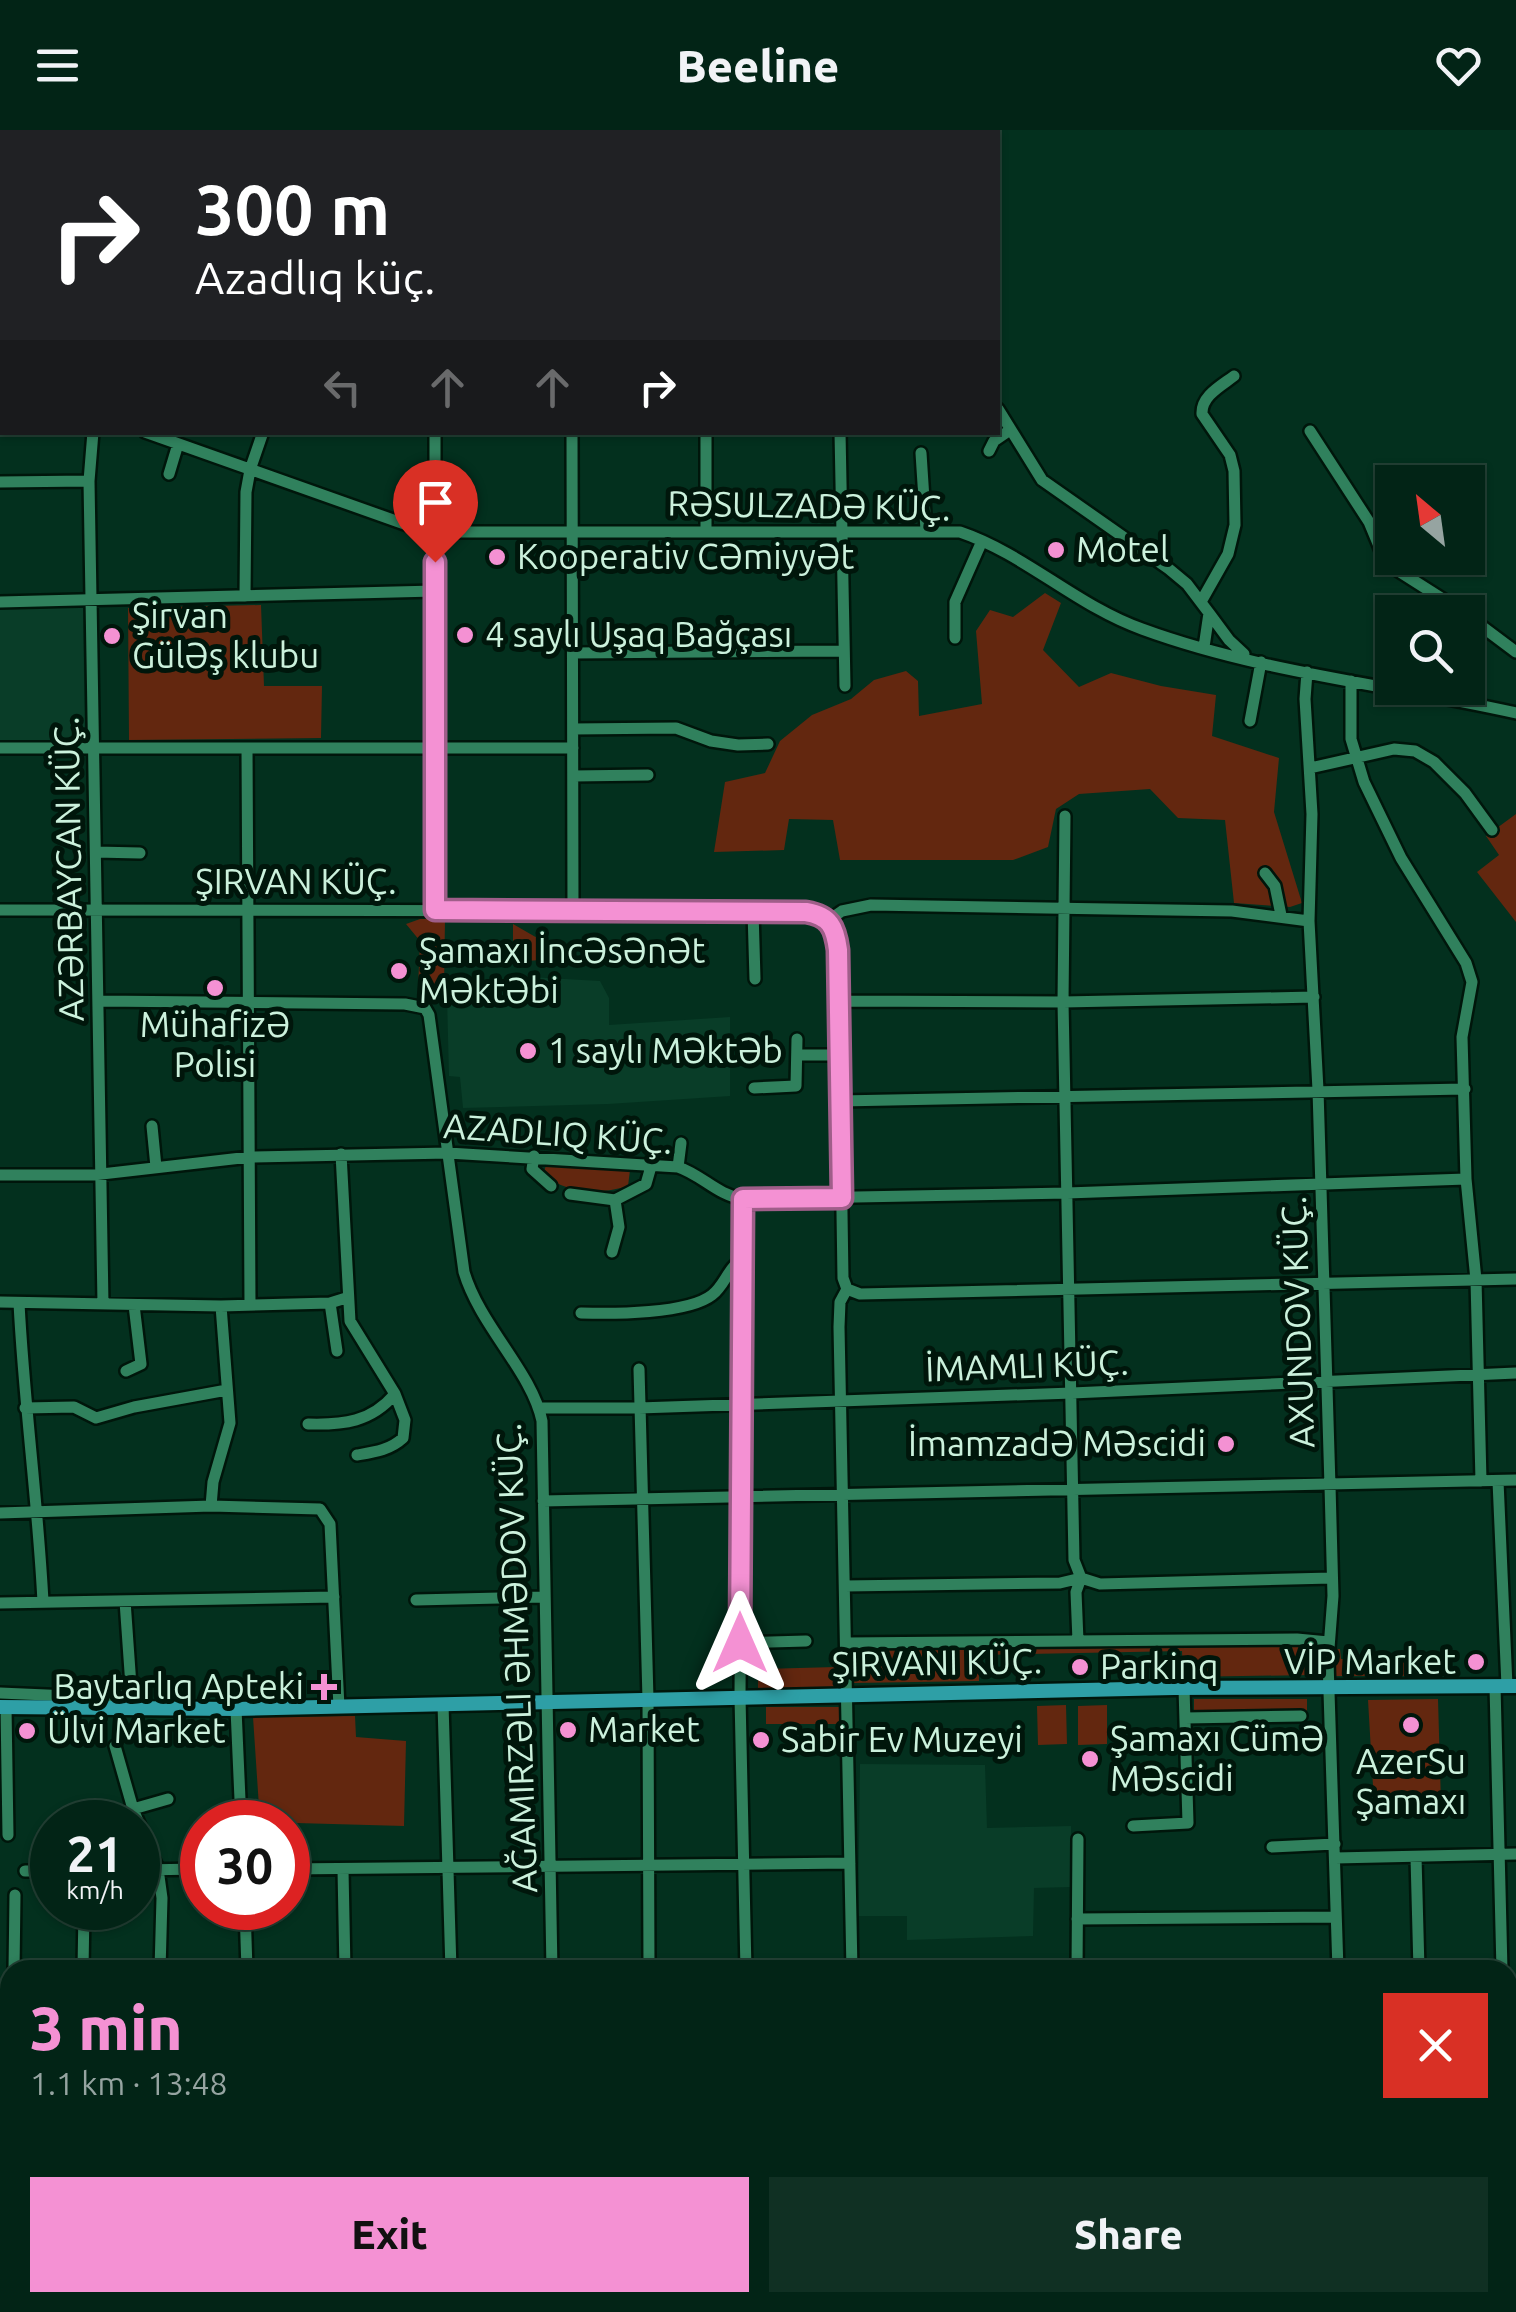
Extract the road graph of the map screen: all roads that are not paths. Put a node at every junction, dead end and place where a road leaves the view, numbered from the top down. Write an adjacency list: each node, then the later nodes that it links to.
1 (1234, 376): 31 (street)
2 (1000, 412): 3 (street)
3 (1010, 430): 13 (street); 31 (street)
4 (1310, 431): 24 (street)
5 (94, 435): 18 (street, AZƏRBAYCAN KÜÇ.)
6 (153, 435): 12 (street, RƏSULZADƏ KÜÇ.)
7 (262, 435): 15 (street)
8 (435, 435): 22 (street)
9 (572, 435): 23 (street)
10 (706, 435): 20 (street)
11 (840, 435): 21 (street)
12 (178, 444): 15 (street, RƏSULZADƏ KÜÇ.); 16 (street)
13 (989, 451)
14 (921, 453): 19 (street)
15 (250, 470): 22 (street, RƏSULZADƏ KÜÇ.); 29 (street)
16 (169, 474)
17 (0, 482): 18 (street)
18 (89, 482): 30 (street, AZƏRBAYCAN KÜÇ.)
19 (926, 530): 21 (street, RƏSULZADƏ KÜÇ.); 25 (street, RƏSULZADƏ KÜÇ.)
20 (706, 531): 21 (street, RƏSULZADƏ KÜÇ.); 23 (street, RƏSULZADƏ KÜÇ.)
21 (840, 531): 37 (street)
22 (435, 532): 23 (street, RƏSULZADƏ KÜÇ.); 27 (street)
23 (572, 532): 39 (street)
24 (1375, 536)
25 (982, 541): 35 (street); 36 (street, RƏSULZADƏ KÜÇ.)
26 (1406, 575): 28 (street)
27 (435, 591): 29 (street); 51 (street)
28 (1436, 595)
29 (246, 596): 30 (street)
30 (91, 600): 32 (street); 49 (street, AZƏRBAYCAN KÜÇ.)
31 (1202, 600): 33 (street)
32 (0, 602)
33 (1209, 612): 36 (street); 40 (street)
34 (1485, 629): 38 (street)
35 (955, 638)
36 (1204, 647): 40 (street, RƏSULZADƏ KÜÇ.)
37 (844, 651): 39 (street); 43 (street)
38 (1516, 652)
39 (572, 653): 46 (street)
40 (1256, 661): 41 (street, RƏSULZADƏ KÜÇ.); 45 (street)
41 (1307, 672): 42 (street, RƏSULZADƏ KÜÇ.); 54 (street, AXUNDOV KÜÇ.)
42 (1350, 681): 44 (street, RƏSULZADƏ KÜÇ.); 53 (street)
43 (845, 686)
44 (1516, 713)
45 (1250, 721)
46 (573, 729): 47 (street); 52 (street)
47 (768, 744)
48 (0, 748): 49 (street)
49 (94, 748): 50 (street); 59 (street, AZƏRBAYCAN KÜÇ.)
50 (247, 748): 51 (street); 63 (street)
51 (435, 748): 52 (street); 66 (street)
52 (573, 748): 56 (street)
53 (1356, 760): 54 (street); 58 (street); 83 (street)
54 (1310, 768): 71 (street, AXUNDOV KÜÇ.)
55 (648, 775): 56 (street)
56 (573, 776): 67 (street)
57 (1065, 816): 62 (street)
58 (1492, 830)
59 (96, 852): 60 (street); 65 (street, AZƏRBAYCAN KÜÇ.)
60 (140, 853)
61 (1265, 872): 69 (street)
62 (1063, 907): 69 (street); 70 (street); 76 (street)
63 (248, 909): 65 (street, ŞIRVAN KÜÇ.); 66 (street, ŞIRVAN KÜÇ.); 77 (street)
64 (0, 910): 65 (street, ŞIRVAN KÜÇ.)
65 (97, 910): 74 (street, AZƏRBAYCAN KÜÇ.)
66 (435, 910): 67 (street, ŞIRVAN KÜÇ.)
67 (573, 912): 68 (street, ŞIRVAN KÜÇ.)
68 (753, 912): 70 (street, ŞIRVAN KÜÇ.); 72 (street)
69 (1280, 915): 71 (street)
70 (829, 920): 75 (street)
71 (1309, 921): 73 (street, AXUNDOV KÜÇ.)
72 (755, 979)
73 (1314, 997): 76 (street); 82 (street, AXUNDOV KÜÇ.)
74 (99, 1001): 77 (street); 95 (street, AZƏRBAYCAN KÜÇ.)
75 (839, 1001): 76 (street); 79 (street)
76 (1062, 1002): 84 (street)
77 (249, 1003): 88 (street, AĞAMIRZƏLI ƏHMƏDOV KÜÇ.); 91 (street)
78 (797, 1039): 80 (street)
79 (840, 1055): 80 (street); 85 (street)
80 (798, 1056): 81 (street)
81 (754, 1088)
82 (1318, 1090): 83 (street); 84 (street); 99 (street, AXUNDOV KÜÇ.)
83 (1465, 1090): 97 (street)
84 (1065, 1096): 85 (street); 100 (street)
85 (840, 1101): 102 (street)
86 (152, 1126): 94 (street)
87 (681, 1144): 93 (street)
88 (448, 1153): 89 (street); 90 (street); 133 (street, AĞAMIRZƏLI ƏHMƏDOV KÜÇ.)
89 (341, 1154): 91 (street); 112 (street)
90 (534, 1156): 92 (street); 98 (street)
91 (250, 1157): 94 (street); 118 (street)
92 (652, 1163): 93 (street); 104 (street)
93 (678, 1166): 103 (street)
94 (156, 1167): 95 (street)
95 (102, 1174): 96 (street); 116 (street, AZƏRBAYCAN KÜÇ.)
96 (0, 1175)
97 (1466, 1179): 99 (street); 107 (street)
98 (552, 1186)
99 (1321, 1186): 100 (street); 109 (street, AXUNDOV KÜÇ.)
100 (1067, 1193): 102 (street); 111 (street)
101 (570, 1194): 104 (street)
102 (842, 1198): 103 (street); 110 (street)
103 (743, 1199): 106 (street)
104 (616, 1200): 105 (street)
105 (612, 1252)
106 (742, 1260): 120 (street); 131 (street)
107 (1476, 1280): 108 (street); 109 (street); 125 (street)
108 (1516, 1280)
109 (1324, 1285): 111 (street); 126 (street, AXUNDOV KÜÇ.)
110 (847, 1289): 111 (street); 130 (street)
111 (1070, 1292): 128 (street)
112 (346, 1298): 115 (street); 129 (street)
113 (0, 1302): 114 (street)
114 (19, 1303): 116 (street); 132 (street)
115 (330, 1303): 118 (street); 121 (street)
116 (103, 1304): 117 (street)
117 (134, 1305): 119 (street); 123 (street)
118 (250, 1305): 119 (street)
119 (221, 1306): 127 (street)
120 (582, 1313)
121 (337, 1351)
122 (639, 1369): 134 (street)
123 (126, 1371)
124 (1516, 1373): 125 (street)
125 (1479, 1374): 126 (street); 139 (street)
126 (1327, 1382): 128 (street); 140 (street, AXUNDOV KÜÇ.)
127 (227, 1390): 132 (street); 146 (street)
128 (1072, 1393): 130 (street); 141 (street)
129 (396, 1394): 135 (street); 136 (street)
130 (841, 1400): 131 (street); 143 (street)
131 (740, 1404): 134 (street); 142 (street)
132 (24, 1408): 147 (street)
133 (539, 1408): 134 (street); 145 (street, AĞAMIRZƏLI ƏHMƏDOV KÜÇ.)
134 (639, 1408): 144 (street)
135 (308, 1424)
136 (358, 1455)
137 (1516, 1480): 138 (street)
138 (1498, 1481): 139 (street); 163 (street)
139 (1481, 1482): 140 (street)
140 (1330, 1486): 141 (street); 150 (street, AXUNDOV KÜÇ.)
141 (1073, 1491): 143 (street); 149 (street)
142 (740, 1497): 143 (street); 144 (street); 161 (street)
143 (842, 1497): 151 (street)
144 (644, 1498): 145 (street); 168 (street)
145 (543, 1501): 152 (street, AĞAMIRZƏLI ƏHMƏDOV KÜÇ.)
146 (211, 1506): 147 (street); 153 (street)
147 (37, 1511): 148 (street); 156 (street)
148 (0, 1514)
149 (1080, 1578): 150 (street); 151 (street); 158 (street)
150 (1332, 1578): 160 (street, AXUNDOV KÜÇ.)
151 (846, 1586): 162 (street)
152 (545, 1596): 155 (street); 170 (street, AĞAMIRZƏLI ƏHMƏDOV KÜÇ.)
153 (334, 1597): 154 (street); 172 (street)
154 (124, 1600): 156 (street); 169 (street)
155 (416, 1600)
156 (43, 1602): 157 (street)
157 (0, 1603)
158 (1078, 1640): 160 (street); 162 (street)
159 (806, 1642): 161 (street)
160 (1328, 1642): 165 (street, AXUNDOV KÜÇ.)
161 (740, 1643): 167 (street)
162 (847, 1643): 166 (street)
163 (1506, 1686): 165 (main road, ŞIRVANI KÜÇ.); 187 (street)
164 (1184, 1688): 165 (main road, ŞIRVANI KÜÇ.); 166 (main road, ŞIRVANI KÜÇ.); 175 (street)
165 (1329, 1688): 185 (street, AXUNDOV KÜÇ.)
166 (847, 1695): 167 (main road, ŞIRVANI KÜÇ.); 189 (street)
167 (740, 1697): 168 (main road, ŞIRVANI KÜÇ.); 191 (street)
168 (648, 1699): 170 (main road, ŞIRVANI KÜÇ.); 190 (street)
169 (2, 1702): 173 (main road, ŞIRVANI KÜÇ.); 182 (street)
170 (547, 1702): 171 (main road, ŞIRVANI KÜÇ.); 192 (street, AĞAMIRZƏLI ƏHMƏDOV KÜÇ.)
171 (443, 1704): 172 (main road, ŞIRVANI KÜÇ.); 193 (street)
172 (339, 1706): 173 (main road, ŞIRVANI KÜÇ.)
173 (236, 1709): 179 (street)
174 (1300, 1716): 175 (street)
175 (1185, 1718): 181 (street)
176 (115, 1746): 177 (street)
177 (130, 1800)
178 (168, 1800): 180 (street)
179 (240, 1800)
180 (160, 1802)
181 (1133, 1826)
182 (8, 1835)
183 (1078, 1839): 201 (street)
184 (1272, 1847): 185 (street)
185 (1335, 1851): 188 (street); 200 (street, AXUNDOV KÜÇ.)
186 (1516, 1854): 187 (street)
187 (1498, 1855): 188 (street); 217 (street)
188 (1416, 1858): 216 (street)
189 (850, 1863): 191 (street); 213 (street)
190 (648, 1866): 191 (street); 192 (street); 211 (street)
191 (742, 1866): 212 (street)
192 (550, 1867): 193 (street); 210 (street, AĞAMIRZƏLI ƏHMƏDOV KÜÇ.)
193 (447, 1868): 195 (street); 209 (street)
194 (310, 1870): 195 (street)
195 (343, 1870): 208 (street)
196 (25, 1871): 197 (street)
197 (30, 1871)
198 (160, 1884): 206 (street)
199 (15, 1894): 204 (street)
200 (1336, 1917): 201 (street); 215 (street, AXUNDOV KÜÇ.)
201 (1077, 1919): 214 (street)
202 (84, 1930): 205 (street)
203 (246, 1930): 207 (street)
204 (14, 1960)
205 (83, 1960)
206 (160, 1960)
207 (247, 1960)
208 (345, 1960)
209 (451, 1960)
210 (552, 1960)
211 (649, 1960)
212 (746, 1960)
213 (852, 1960)
214 (1077, 1960)
215 (1338, 1960)
216 (1419, 1960)
217 (1502, 1960)

